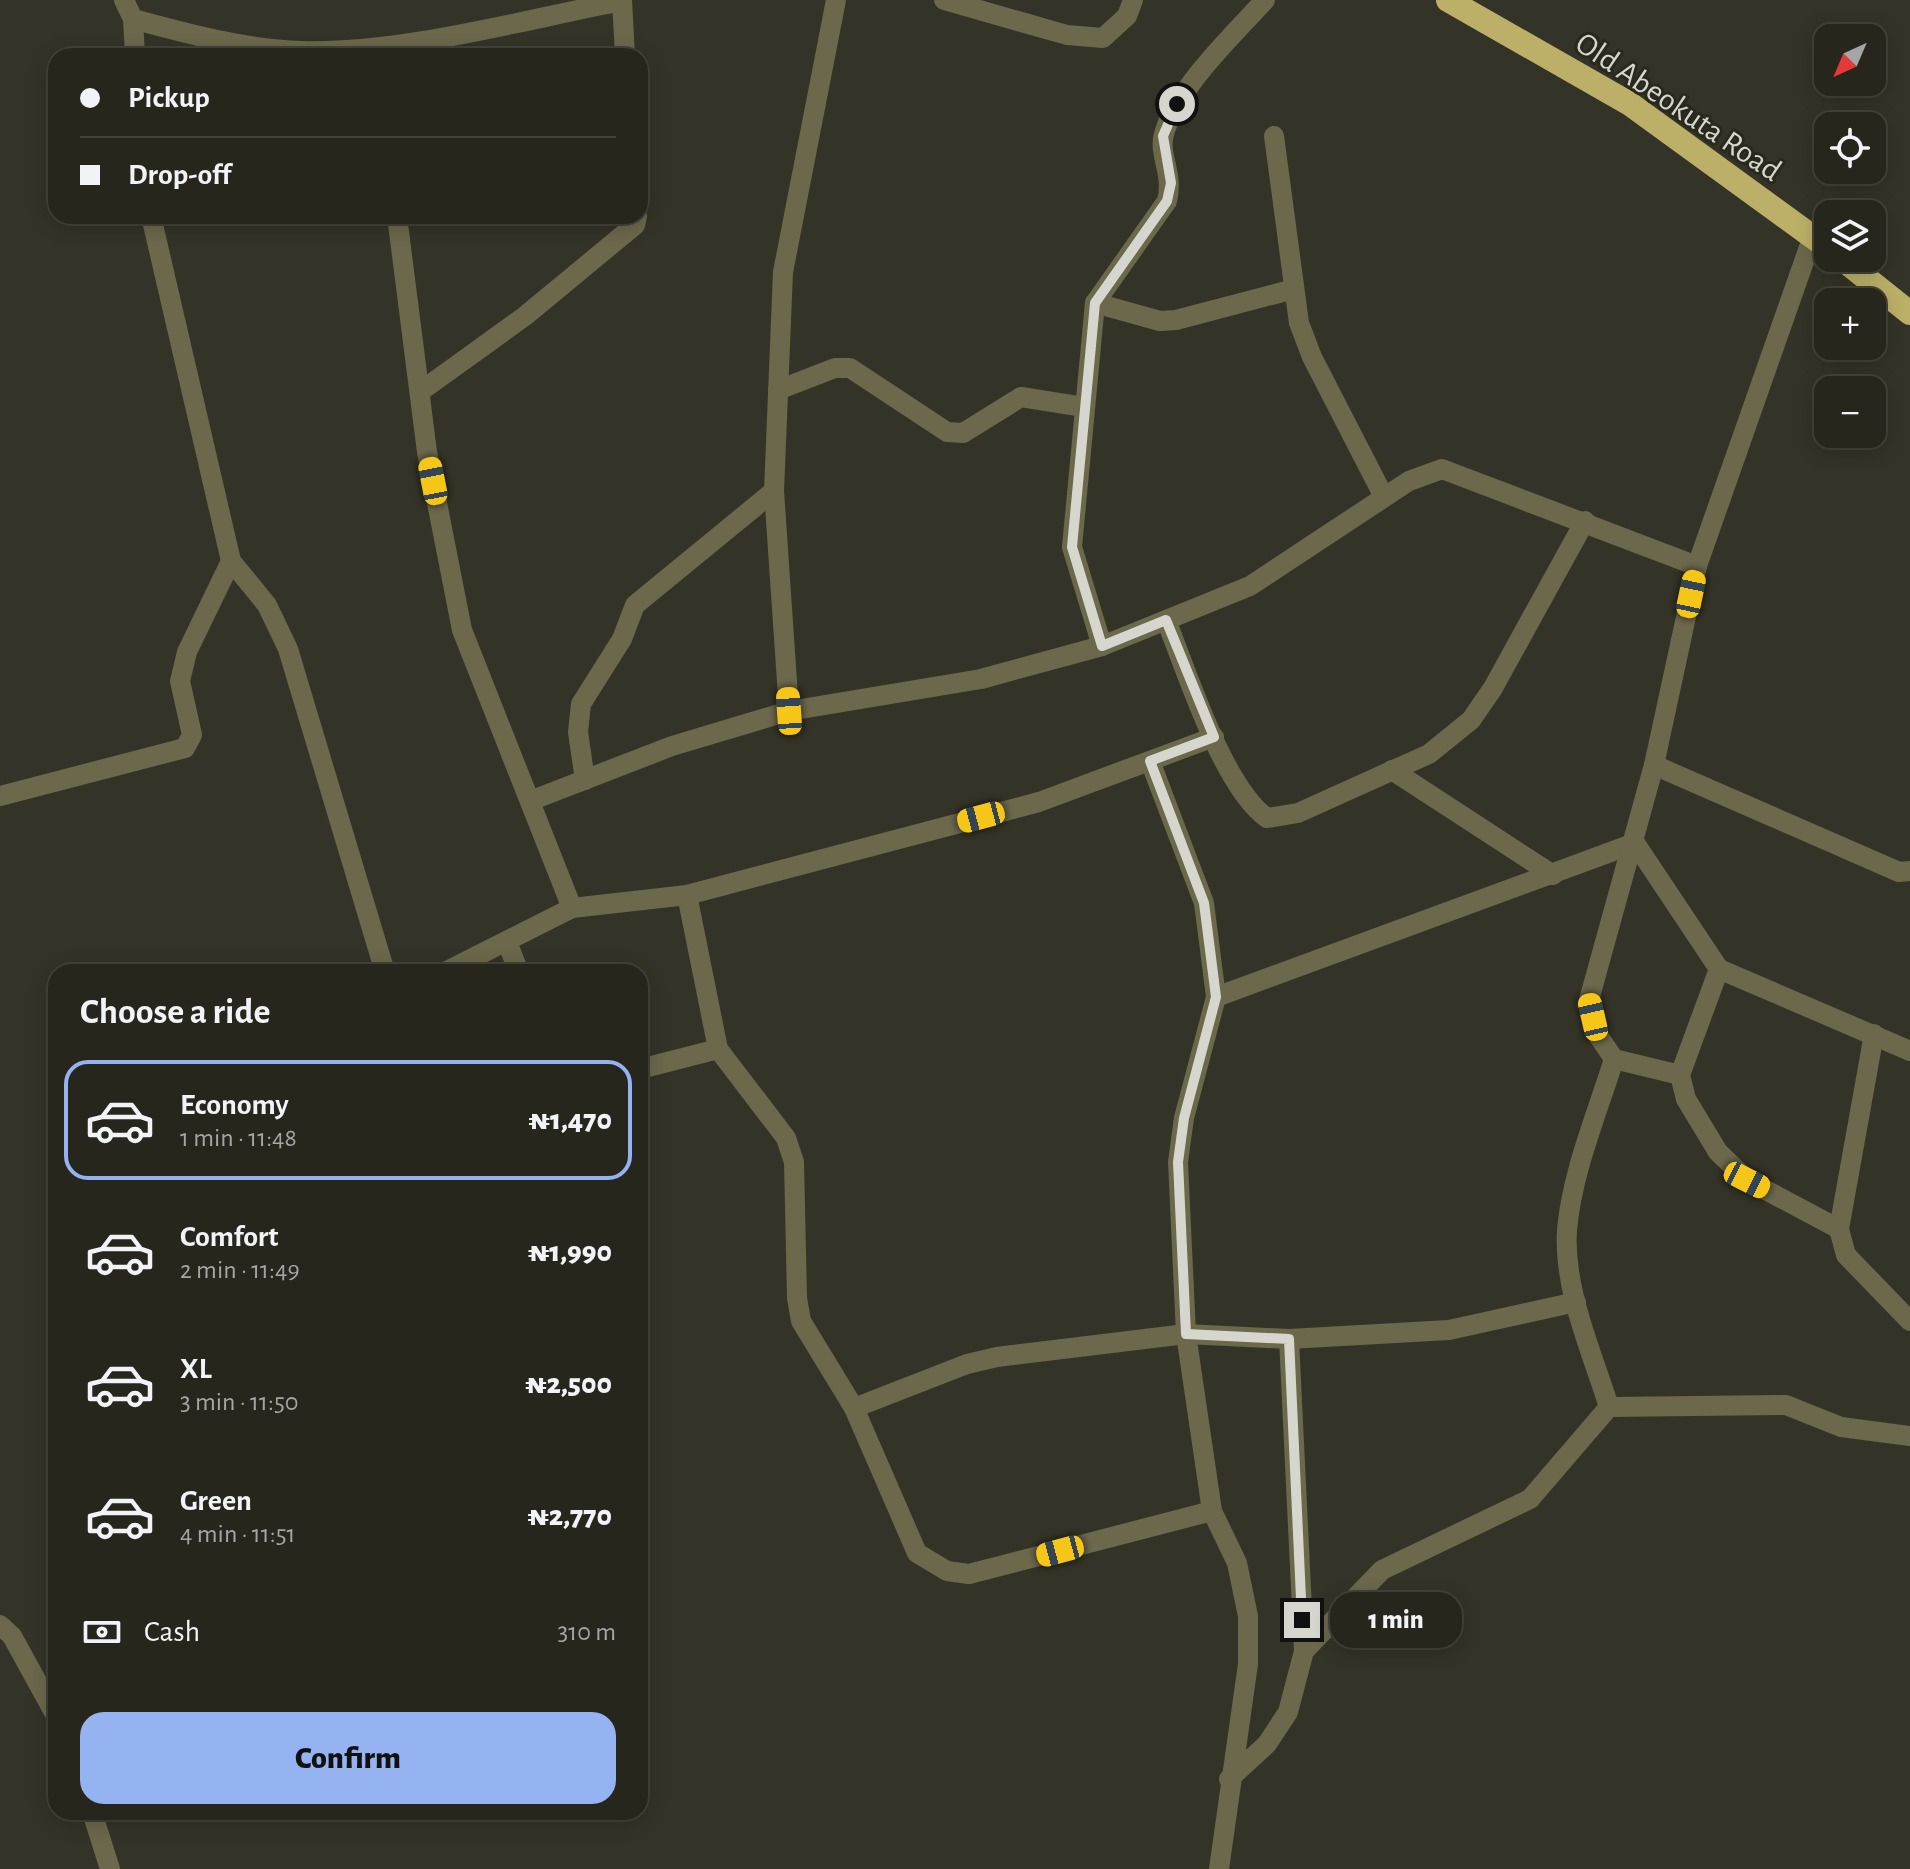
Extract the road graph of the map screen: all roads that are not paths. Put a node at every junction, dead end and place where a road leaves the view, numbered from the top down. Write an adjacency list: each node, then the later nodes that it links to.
1 (622, 0): 10 (street); 11 (street)
2 (836, 0): 22 (street)
3 (944, 0): 4 (street)
4 (1133, 0)
5 (1265, 0): 20 (street)
6 (1448, 0): 16 (highway, Old Abeokuta Road)
7 (129, 9): 8 (street); 9 (street)
8 (134, 48)
9 (277, 48)
10 (393, 48)
11 (625, 48)
12 (1274, 136): 19 (street)
13 (153, 224): 28 (street)
14 (398, 224): 23 (street)
15 (635, 224): 23 (street)
16 (1814, 238)
17 (1814, 258): 29 (street)
18 (1859, 272): 21 (highway)
19 (1294, 289): 20 (street); 26 (street)
20 (1095, 303): 24 (street)
21 (1910, 313)
22 (778, 390): 24 (street); 25 (street)
23 (421, 391): 39 (street)
24 (1084, 407): 31 (street)
25 (774, 491): 32 (street); 37 (street)
26 (1384, 497): 27 (street); 30 (street)
27 (1585, 521): 29 (street); 36 (street)
28 (231, 561): 38 (street); 46 (street)
29 (1697, 566): 35 (street)
30 (1166, 620): 31 (street); 33 (street)
31 (1102, 646): 32 (street)
32 (789, 711): 37 (street)
33 (1214, 737): 34 (street); 36 (street)
34 (1150, 761): 43 (street); 50 (street)
35 (1654, 765): 40 (street); 41 (street)
36 (1392, 770): 42 (street)
37 (585, 780): 39 (street)
38 (0, 796)
39 (530, 801): 44 (street)
40 (1635, 843): 42 (street); 49 (street); 54 (street)
41 (1910, 871)
42 (1553, 875): 50 (street)
43 (687, 895): 44 (street); 52 (street)
44 (572, 908): 45 (street)
45 (507, 942): 47 (street); 48 (street)
46 (383, 964)
47 (462, 964)
48 (516, 964)
49 (1719, 969): 51 (street); 56 (street)
50 (1216, 997): 60 (street)
51 (1874, 1034): 53 (street); 57 (street)
52 (718, 1049): 55 (street); 63 (street)
53 (1910, 1051)
54 (1614, 1059): 56 (street); 58 (street)
55 (648, 1067)
56 (1680, 1075): 57 (street)
57 (1839, 1229): 59 (street)
58 (1576, 1302): 61 (street); 62 (street)
59 (1910, 1321)
60 (1186, 1334): 61 (street); 63 (street); 65 (street)
61 (1289, 1339): 67 (street)
62 (1609, 1407): 64 (street); 67 (street)
63 (854, 1408): 65 (street)
64 (1910, 1436)
65 (1212, 1511): 69 (street)
66 (0, 1625): 68 (street)
67 (1304, 1651): 69 (street)
68 (48, 1701)
69 (1229, 1779): 72 (street)
70 (95, 1820): 71 (street)
71 (110, 1869)
72 (1219, 1869)

